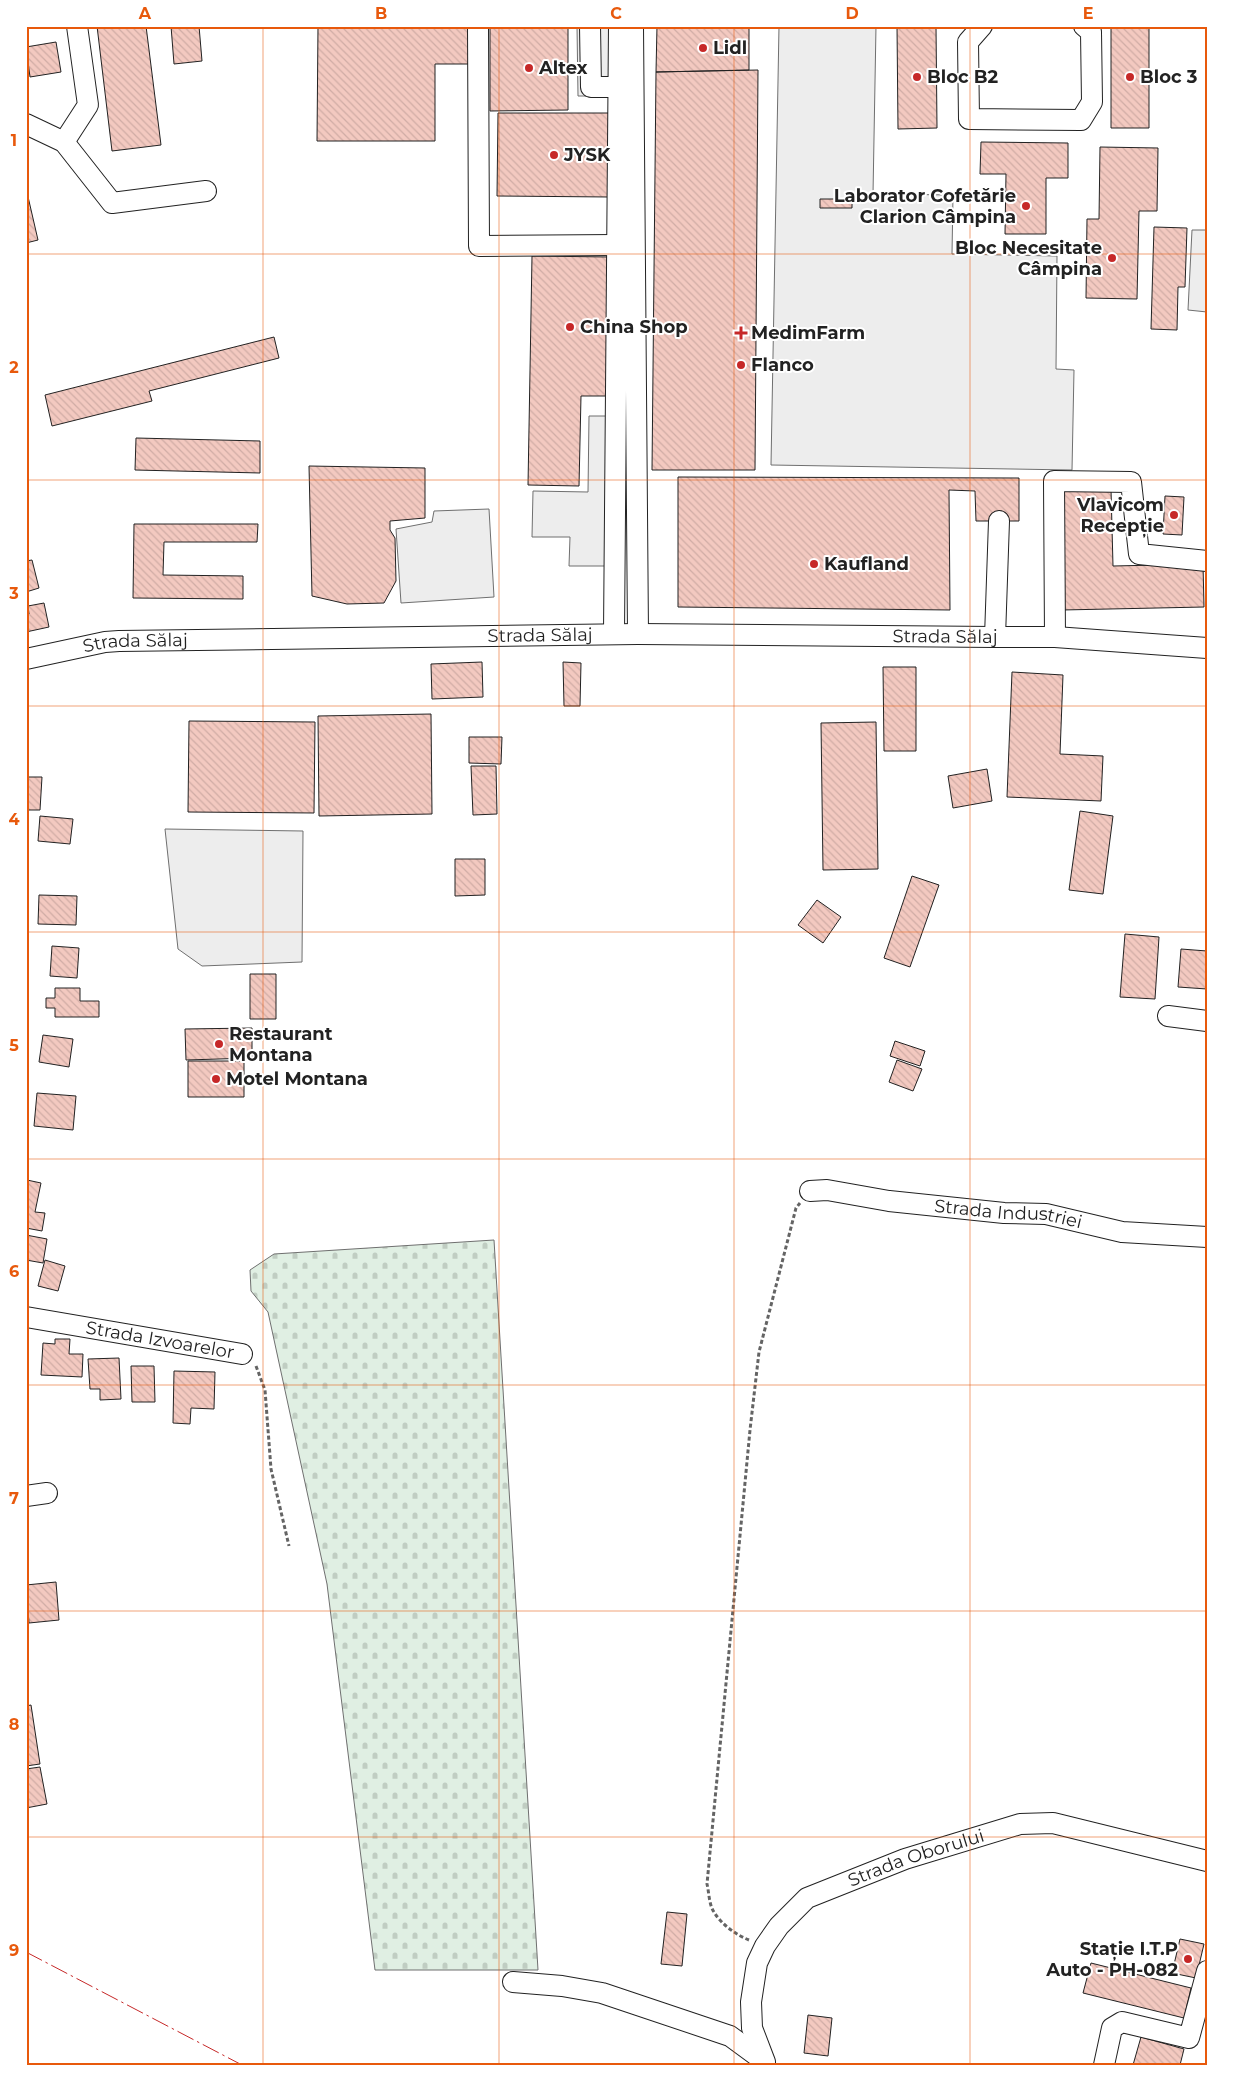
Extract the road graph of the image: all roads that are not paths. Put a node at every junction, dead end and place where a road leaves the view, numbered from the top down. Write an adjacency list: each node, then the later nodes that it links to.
1 (77, 26): 10 (street)
2 (478, 26): 12 (street)
3 (590, 26): 8 (street)
4 (619, 26): 8 (street)
5 (633, 26): 16 (street)
6 (982, 26): 7 (street)
7 (1084, 26)
8 (620, 87): 12 (street)
9 (26, 124): 10 (street)
10 (64, 142): 11 (street)
11 (206, 191)
12 (617, 245): 15 (street)
13 (999, 521): 17 (street)
14 (1207, 561): 18 (street)
15 (614, 634): 16 (street, Strada Sălaj); 20 (street, Strada Sălaj)
16 (638, 634): 17 (street, Strada Sălaj)
17 (995, 636): 18 (street, Strada Sălaj)
18 (1055, 637): 19 (street, Strada Sălaj)
19 (1207, 648)
20 (26, 660)
21 (1168, 1016): 22 (street)
22 (1207, 1021)
23 (810, 1191): 24 (street, Strada Industriei)
24 (1207, 1237)
25 (26, 1317): 26 (street, Strada Izvoarelor)
26 (242, 1354)
27 (47, 1493): 28 (street)
28 (26, 1496)
29 (1207, 1861): 32 (street, Strada Oborului)
30 (1207, 1971): 33 (street)
31 (513, 1982): 32 (street, Strada Oborului)
32 (766, 2063)
33 (1104, 2065)

